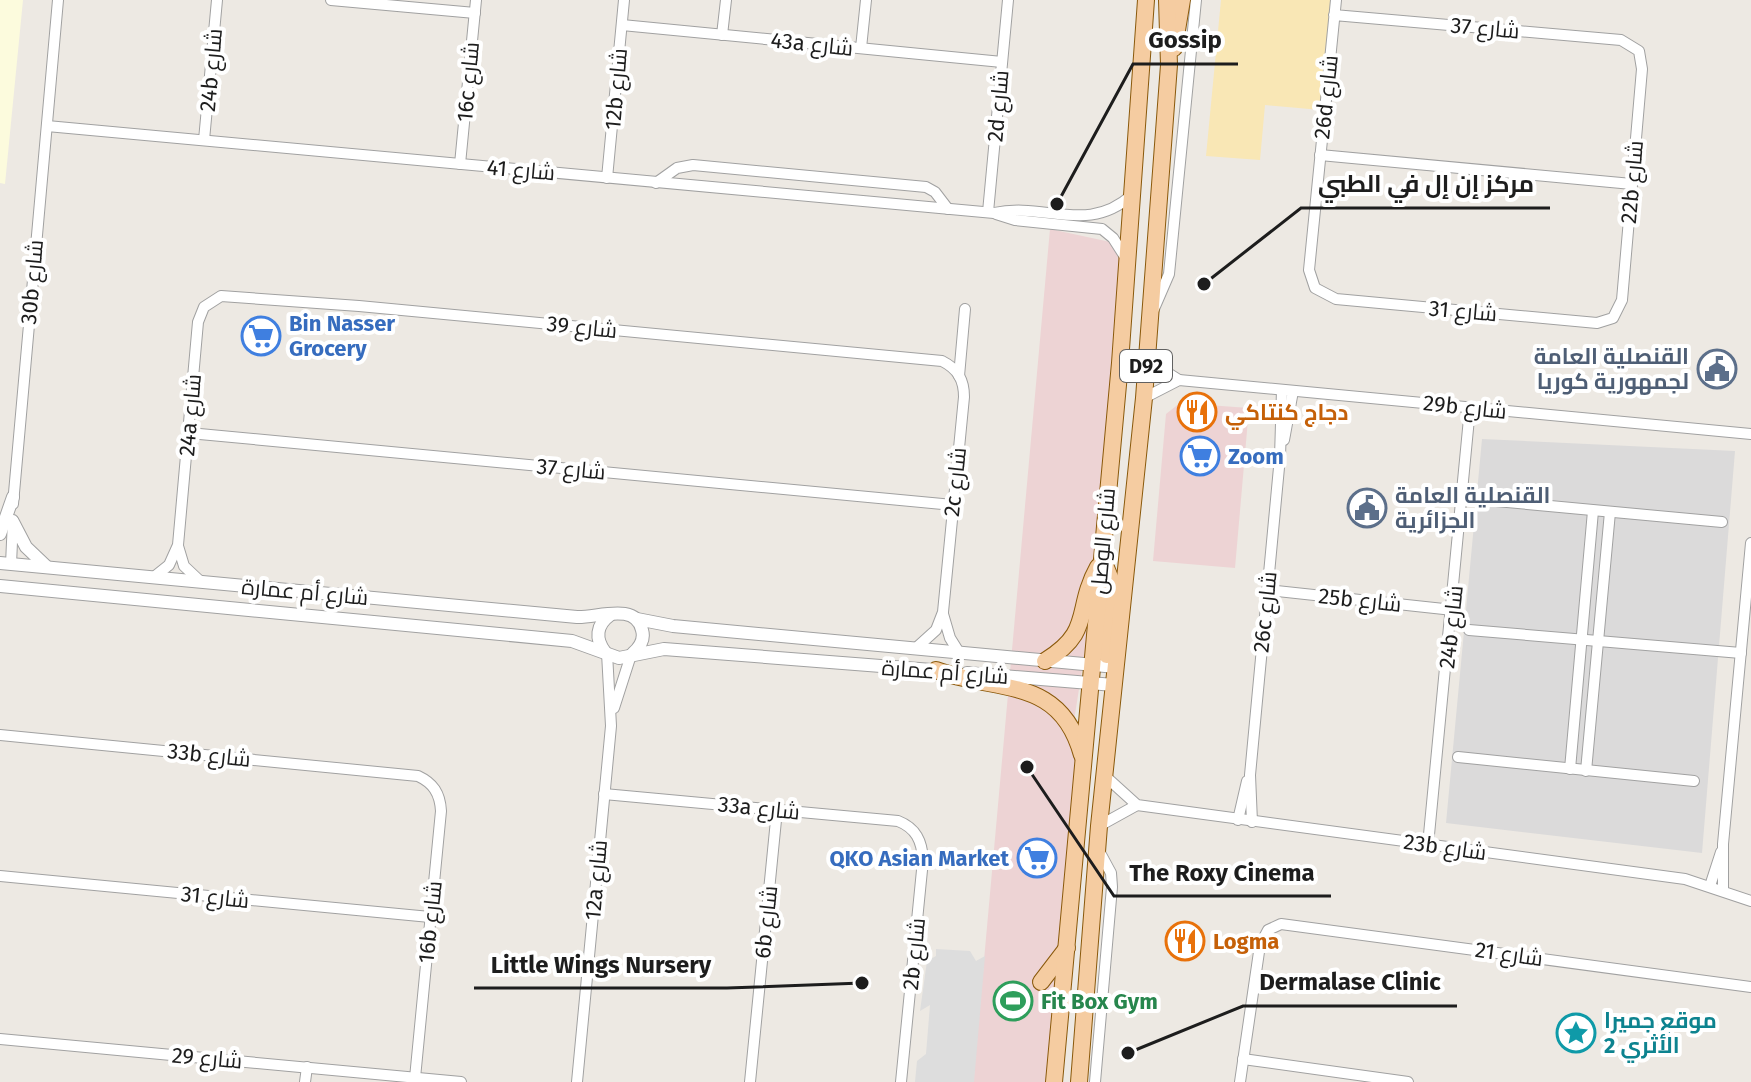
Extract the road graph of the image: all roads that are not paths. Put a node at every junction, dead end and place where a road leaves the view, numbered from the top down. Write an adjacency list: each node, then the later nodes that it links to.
1 (58, 0): 22 (street, 30b شارع)
2 (217, 0): 23 (street, 24b شارع)
3 (334, 0): 14 (street)
4 (476, 0): 14 (street, 16c شارع)
5 (624, 0): 16 (street, 12b شارع)
6 (726, 0): 17 (street)
7 (866, 0): 19 (street)
8 (1008, 0): 20 (street, 2d شارع)
9 (1146, 0): 29 (main road, شارع الوصل / D92)
10 (1167, 0): 21 (main road, شارع الوصل / D92)
11 (1182, 0): 21 (main road, شارع الوصل / D92)
12 (1196, 0): 36 (street, شارع الوصل)
13 (1336, 0): 15 (street, 26d شارع)
14 (475, 13): 25 (street, 16c شارع)
15 (1334, 15): 18 (street, شارع 37); 24 (street, 26d شارع)
16 (622, 25): 17 (street, 43a شارع); 26 (street, 12b شارع)
17 (722, 35): 19 (street, 43a شارع)
18 (1634, 46): 28 (street, 22b شارع)
19 (861, 48): 20 (street, 43a شارع)
20 (1002, 62): 31 (street, 2d شارع)
21 (1169, 65): 36 (main road, شارع الوصل / D92)
22 (47, 126): 23 (street, شارع 41); 46 (street, 30b شارع)
23 (204, 140): 25 (street, شارع 41)
24 (1320, 155): 28 (street); 33 (street, 26d شارع)
25 (460, 164): 26 (street, شارع 41)
26 (607, 178): 27 (street, شارع 41)
27 (656, 183): 30 (street, شارع 41); 30 (street)
28 (1632, 184): 37 (street, 22b شارع)
29 (1132, 195): 31 (street, شارع 41); 32 (main road, شارع الوصل / D92)
30 (948, 209): 31 (street, شارع 41)
31 (991, 212): 32 (street, شارع 41)
32 (1128, 261): 56 (main road, شارع الوصل / D92)
33 (1315, 288): 37 (street, شارع 31)
34 (221, 296): 39 (street, شارع 39); 44 (street, 24a شارع)
35 (965, 309): 39 (street, 2c شارع)
36 (1150, 316): 38 (main road, شارع الوصل / D92)
37 (1613, 318)
38 (1147, 350): 40 (street); 42 (main road, شارع الوصل / D92)
39 (959, 376): 48 (street, 2c شارع)
40 (1179, 380): 41 (street, 29b شارع); 42 (street)
41 (1287, 390): 43 (street, 29b شارع); 63 (street, 26c شارع)
42 (1144, 398): 76 (main road, شارع الوصل / D92)
43 (1470, 408): 45 (street, 29b شارع); 64 (street, 24b شارع)
44 (189, 433): 48 (street, شارع 37); 55 (street, 24a شارع)
45 (1751, 434)
46 (13, 497): 51 (street, 30b شارع); 53 (street)
47 (1485, 500): 49 (street)
48 (953, 505): 65 (street, 2c شارع)
49 (1593, 511): 50 (street); 69 (street)
50 (1610, 512): 52 (street); 70 (street)
51 (13, 522): 57 (street, 30b شارع); 58 (street)
52 (1722, 522)
53 (0, 534)
54 (1751, 543): 73 (street)
55 (178, 545): 60 (street); 61 (street)
56 (1103, 559): 76 (main road); 77 (main road); 79 (main road, شارع الوصل / D92)
57 (6, 564): 58 (street, شارع أم عمارة); 59 (street)
58 (47, 567): 60 (street, شارع أم عمارة)
59 (0, 574)
60 (154, 577): 61 (street, شارع أم عمارة)
61 (201, 582): 66 (street, شارع أم عمارة)
62 (0, 586): 72 (street, شارع أم عمارة)
63 (1267, 590): 64 (street, 25b شارع); 88 (street, 26c شارع)
64 (1453, 610): 98 (street, 24b شارع)
65 (943, 612): 71 (street, 2c شارع); 75 (street, 2c شارع)
66 (610, 615): 67 (street); 72 (street)
67 (637, 619): 71 (street, شارع أم عمارة); 74 (street)
68 (1469, 630): 69 (street)
69 (1582, 640): 70 (street); 85 (street)
70 (1599, 641): 73 (street); 86 (street)
71 (915, 649): 75 (street, شارع أم عمارة)
72 (606, 653): 74 (street); 81 (street, 12a شارع)
73 (1741, 653): 99 (street)
74 (632, 654): 78 (street, شارع أم عمارة); 81 (street, 12a شارع)
75 (960, 654): 77 (street, شارع أم عمارة)
76 (1117, 660): 79 (street, شارع أم عمارة); 80 (main road, شارع الوصل / D92)
77 (1045, 661): 79 (street, شارع أم عمارة)
78 (936, 670): 79 (street, شارع أم عمارة); 84 (main road)
79 (1090, 674): 80 (street, شارع أم عمارة); 84 (main road, شارع الوصل / D92)
80 (1114, 685): 87 (main road, شارع الوصل / D92)
81 (611, 726): 91 (street, 12a شارع)
82 (0, 735): 89 (street, 33b شارع)
83 (1458, 757): 85 (street)
84 (1084, 762): 106 (main road, شارع الوصل / D92)
85 (1570, 769): 86 (street)
86 (1586, 771): 90 (street)
87 (1105, 775): 92 (street); 96 (main road, شارع الوصل / D92)
88 (1250, 775): 94 (street, 26c شارع); 95 (street, 26c شارع)
89 (418, 776): 105 (street, 16b شارع)
90 (1694, 781)
91 (604, 794): 93 (street, 33a شارع); 115 (street, 12a شارع)
92 (1137, 805): 94 (street, 23b شارع); 96 (street)
93 (777, 810): 97 (street, 33a شارع); 116 (street, 6b شارع)
94 (1238, 820): 95 (street, 23b شارع)
95 (1252, 822): 98 (street, 23b شارع)
96 (1099, 826): 100 (main road, شارع الوصل / D92)
97 (912, 828): 117 (street, 2b شارع)
98 (1428, 845): 102 (street, 23b شارع)
99 (1723, 846): 102 (street); 103 (street)
100 (1098, 849): 119 (main road, شارع الوصل / D92); 120 (street, شارع الوصل)
101 (0, 876): 105 (street, شارع 31)
102 (1710, 886): 103 (street, 23b شارع)
103 (1723, 891): 104 (street, 23b شارع)
104 (1751, 901)
105 (430, 917): 112 (street, 16b شارع)
106 (1068, 946): 107 (main road); 118 (main road, شارع الوصل / D92)
107 (1041, 982)
108 (1751, 987): 110 (street, شارع 21)
109 (0, 1039): 111 (street, شارع 29)
110 (1243, 1059): 121 (street); 122 (street)
111 (307, 1067): 112 (street, شارع 29); 113 (street)
112 (415, 1078): 114 (street, شارع 29)
113 (305, 1082)
114 (461, 1082)
115 (577, 1082)
116 (750, 1082)
117 (901, 1082)
118 (1054, 1082)
119 (1079, 1082)
120 (1095, 1082)
121 (1240, 1082)
122 (1408, 1082)

